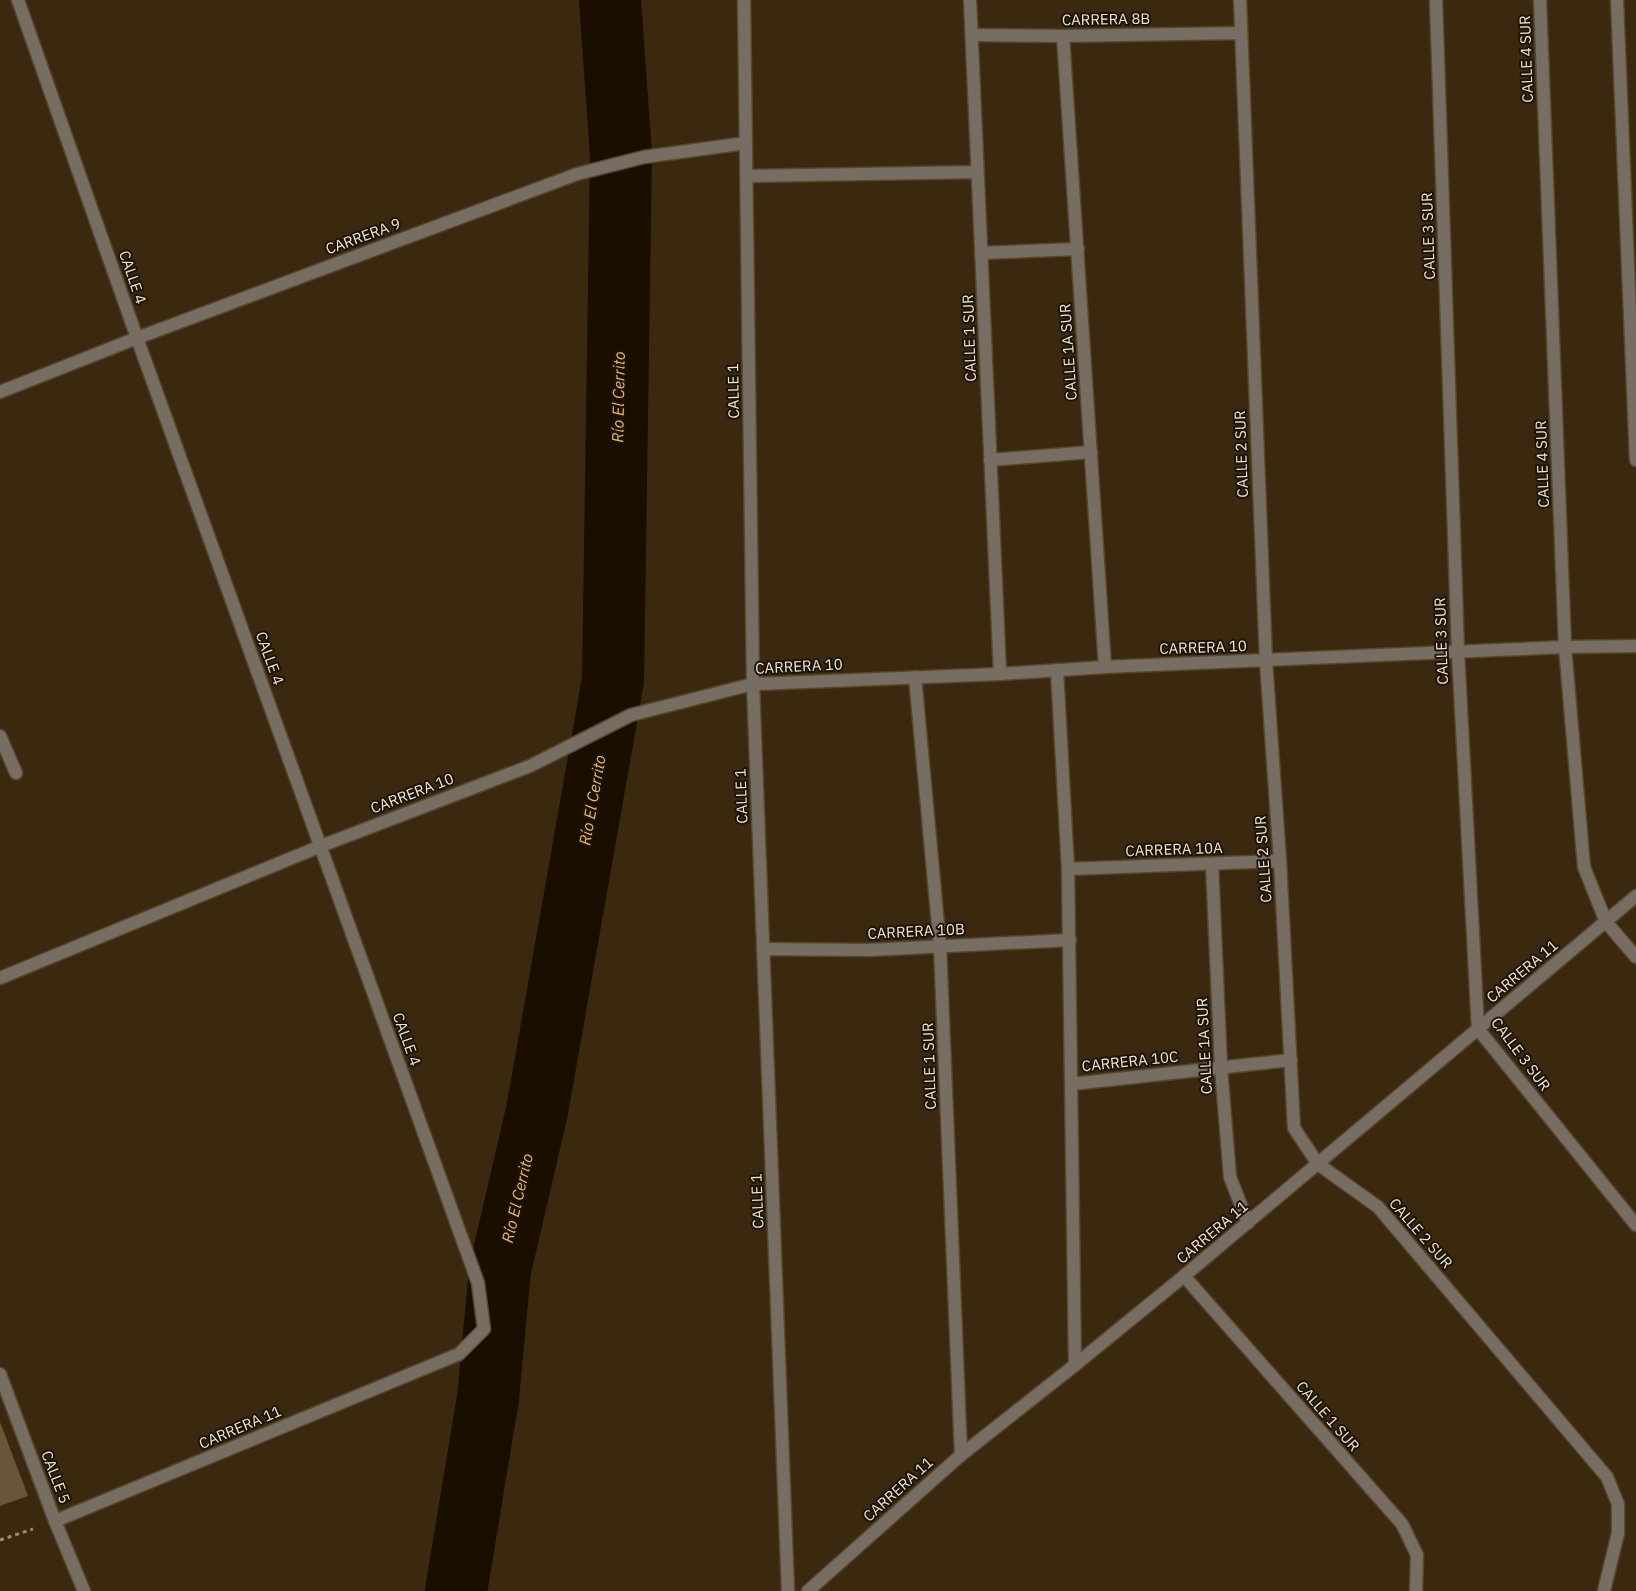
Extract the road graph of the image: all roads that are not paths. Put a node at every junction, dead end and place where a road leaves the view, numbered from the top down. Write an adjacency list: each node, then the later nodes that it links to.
1 (18, 0): 16 (street, CALLE 4)
2 (744, 0): 11 (street, CALLE 1)
3 (1240, 0): 8 (street, CALLE 2 SUR)
4 (1436, 0): 23 (street, CALLE 3 SUR)
5 (1540, 0): 22 (street, CALLE 4 SUR)
6 (1617, 0): 20 (street)
7 (970, 4): 9 (street, CALLE 1 SUR)
8 (1241, 33): 10 (street, CARRERA 8B); 24 (street, CALLE 2 SUR)
9 (972, 35): 10 (street, CARRERA 8B); 12 (street, CALLE 1 SUR)
10 (1063, 36): 14 (street, CALLE 1A SUR)
11 (746, 143): 13 (street, CALLE 1); 16 (street, CARRERA 9)
12 (978, 172): 13 (street); 15 (street, CALLE 1 SUR)
13 (746, 176): 29 (street, CALLE 1)
14 (1078, 249): 15 (street); 18 (street, CALLE 1A SUR)
15 (981, 253): 19 (street, CALLE 1 SUR)
16 (137, 338): 17 (street, CARRERA 9); 32 (street, CALLE 4)
17 (0, 392)
18 (1091, 452): 19 (street); 25 (street, CALLE 1A SUR)
19 (990, 460): 27 (street, CALLE 1 SUR)
20 (1636, 460)
21 (1636, 646): 22 (street, CARRERA 10)
22 (1565, 647): 23 (street, CARRERA 10); 37 (street, CALLE 4 SUR)
23 (1458, 652): 24 (street, CARRERA 10); 43 (street, CALLE 3 SUR)
24 (1266, 661): 25 (street, CARRERA 10); 33 (street, CALLE 2 SUR)
25 (1105, 667): 26 (street, CARRERA 10)
26 (1056, 670): 27 (street, CARRERA 10); 35 (street)
27 (1000, 674): 28 (street, CARRERA 10)
28 (915, 677): 29 (street, CARRERA 10); 39 (street, CALLE 1 SUR)
29 (753, 684): 32 (street, CARRERA 10); 40 (street, CALLE 1)
30 (0, 736): 31 (street)
31 (16, 773)
32 (321, 846): 42 (street, CARRERA 10); 51 (street, CALLE 4)
33 (1280, 861): 34 (street, CARRERA 10A); 44 (street, CALLE 2 SUR)
34 (1212, 864): 35 (street, CARRERA 10A); 45 (street, CALLE 1A SUR)
35 (1068, 869): 38 (street)
36 (1636, 896): 37 (street, CARRERA 11)
37 (1606, 922): 41 (street, CALLE 4 SUR); 43 (street, CARRERA 11)
38 (1070, 940): 39 (street, CARRERA 10B); 46 (street)
39 (940, 946): 40 (street, CARRERA 10B); 54 (street, CALLE 1 SUR)
40 (763, 949): 57 (street, CALLE 1)
41 (1636, 957)
42 (0, 978)
43 (1478, 1029): 47 (street, CARRERA 11); 49 (street, CALLE 3 SUR)
44 (1291, 1060): 45 (street); 47 (street, CALLE 2 SUR)
45 (1221, 1068): 46 (street, CARRERA 10C); 48 (street, CALLE 1A SUR)
46 (1072, 1084): 52 (street)
47 (1318, 1164): 48 (street, CARRERA 11); 60 (street, CALLE 2 SUR)
48 (1248, 1223): 50 (street, CARRERA 11)
49 (1636, 1225)
50 (1184, 1276): 52 (street, CARRERA 11); 59 (street, CALLE 1 SUR)
51 (484, 1329): 55 (street, CARRERA 11)
52 (1075, 1365): 54 (street, CARRERA 11)
53 (0, 1374): 55 (street, CALLE 5)
54 (961, 1455): 58 (street, CARRERA 11)
55 (55, 1521): 56 (street, CALLE 5)
56 (84, 1591)
57 (788, 1591)
58 (808, 1591)
59 (1416, 1591)
60 (1604, 1591)

